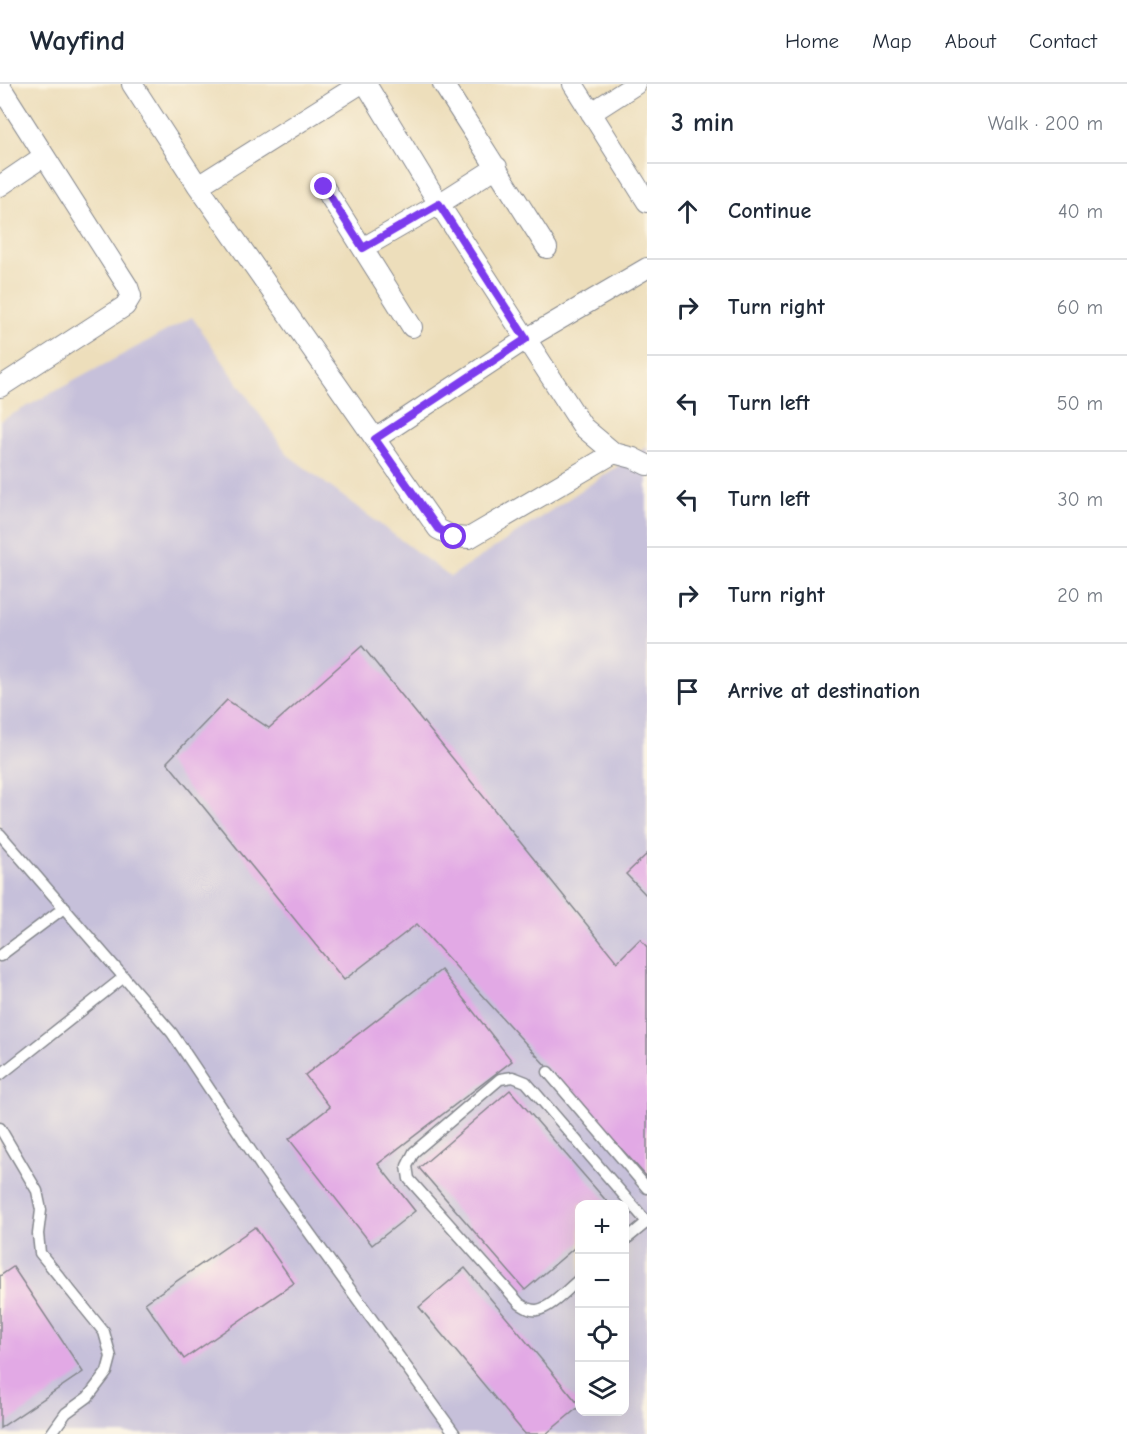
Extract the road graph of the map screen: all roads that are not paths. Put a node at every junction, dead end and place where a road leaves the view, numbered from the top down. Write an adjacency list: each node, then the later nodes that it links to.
1 (360, 84): 12 (street)
2 (366, 84): 15 (street)
3 (443, 84): 10 (street)
4 (573, 84): 8 (street)
5 (636, 84): 8 (street)
6 (135, 85): 12 (street)
7 (0, 86): 9 (street)
8 (591, 113): 14 (street)
9 (44, 156): 11 (street); 21 (street)
10 (496, 167): 15 (street); 17 (street)
11 (0, 186)
12 (198, 186): 22 (street)
13 (324, 187): 16 (street)
14 (647, 202)
15 (439, 204): 16 (street); 20 (street)
16 (363, 248): 19 (street)
17 (547, 248)
18 (647, 268): 20 (street)
19 (412, 327)
20 (526, 339): 22 (street); 23 (street)
21 (0, 387)
22 (375, 439): 23 (street)
23 (614, 453): 24 (street)
24 (647, 465)
25 (0, 834): 26 (lane)
26 (65, 908): 27 (lane); 28 (lane)
27 (0, 956)
28 (124, 977): 30 (lane); 37 (lane)
29 (548, 1072): 32 (lane)
30 (0, 1075)
31 (0, 1128): 36 (lane)
32 (647, 1188)
33 (647, 1222): 34 (lane); 35 (lane)
34 (629, 1237)
35 (575, 1282)
36 (51, 1434)
37 (455, 1434)

